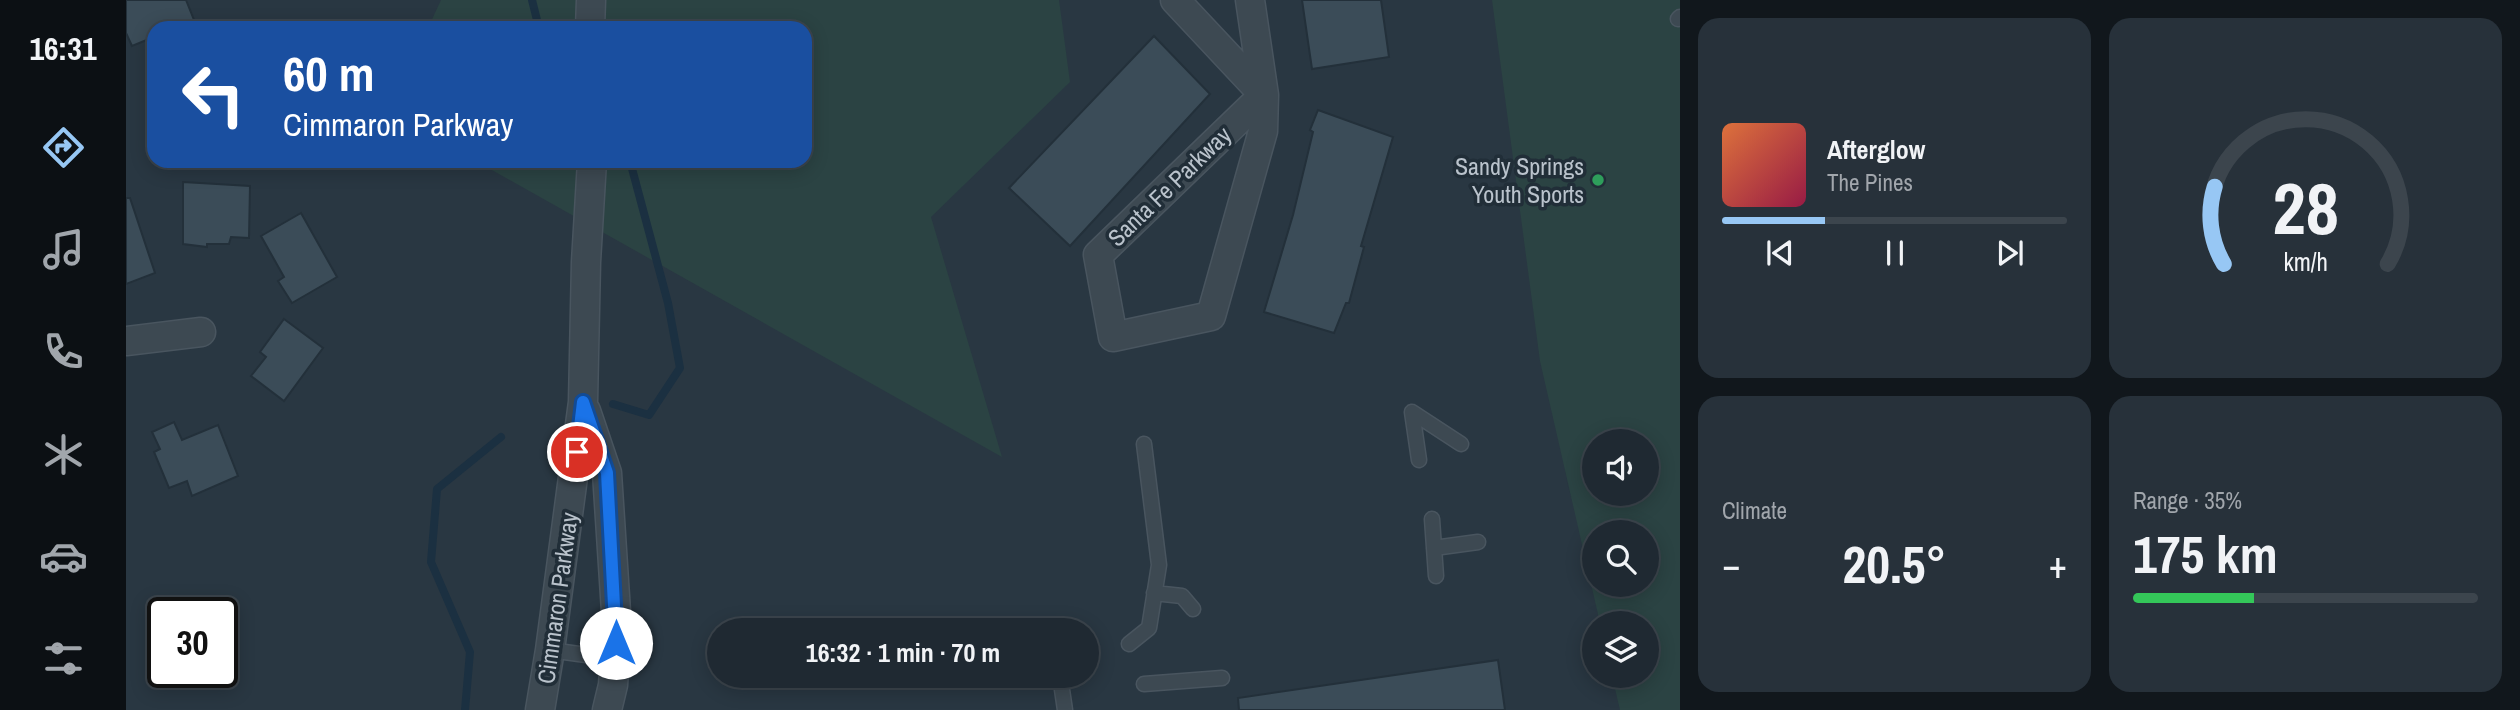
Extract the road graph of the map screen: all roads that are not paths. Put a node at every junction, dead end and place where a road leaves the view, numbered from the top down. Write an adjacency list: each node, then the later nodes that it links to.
1 (591, 0): 4 (street)
2 (1175, 0): 5 (street)
3 (1250, 0): 5 (street, Santa Fe Parkway)
4 (590, 21)
5 (1264, 95): 5 (street, Santa Fe Parkway)
6 (592, 168): 9 (street, Cimmaron Parkway)
7 (201, 332): 8 (street)
8 (126, 341)
9 (583, 402): 20 (street, Cimmaron Parkway); 21 (street, Cimmaron Parkway)
10 (1144, 444): 17 (lane)
11 (1461, 444): 12 (lane)
12 (1419, 460)
13 (1432, 519): 15 (lane)
14 (1478, 542): 15 (lane)
15 (1434, 548): 16 (lane)
16 (1436, 576)
17 (1154, 593): 18 (lane); 19 (lane)
18 (1193, 609)
19 (1129, 643)
20 (550, 650): 21 (lane); 25 (street, Cimmaron Parkway)
21 (615, 659): 26 (street, Cimmaron Parkway)
22 (1222, 678): 23 (lane)
23 (1144, 684)
24 (1062, 688): 27 (lane)
25 (540, 710)
26 (607, 710)
27 (1066, 710)

